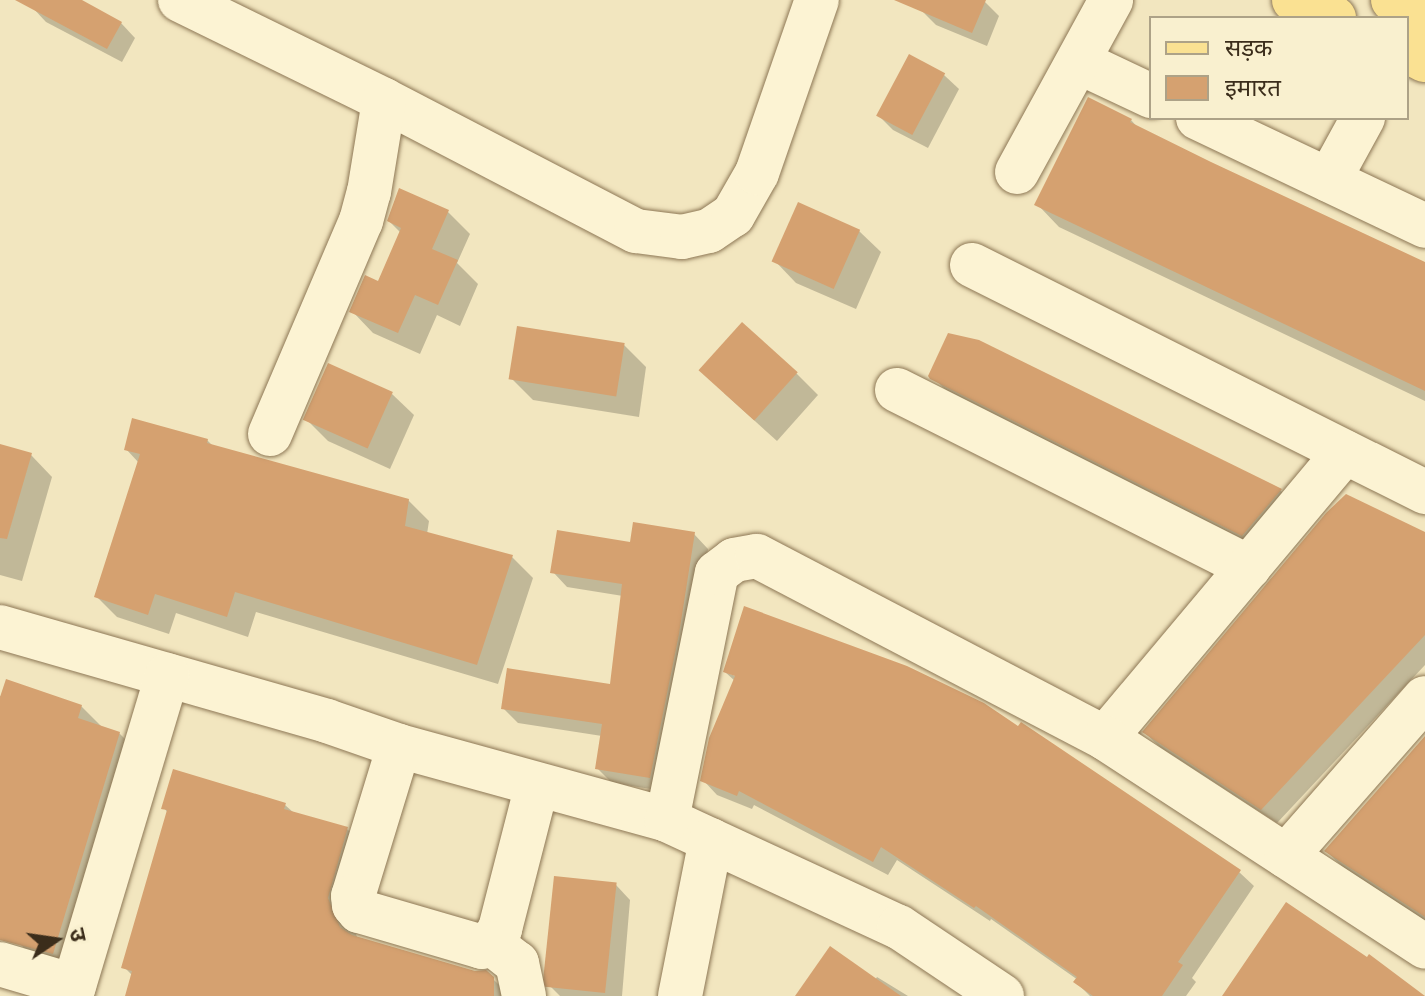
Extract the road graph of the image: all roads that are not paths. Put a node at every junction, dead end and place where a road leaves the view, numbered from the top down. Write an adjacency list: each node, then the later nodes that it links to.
1 (180, 0): 10 (street)
2 (817, 0): 10 (street)
3 (1111, 0): 8 (street)
4 (1294, 0): 7 (main road)
5 (1393, 0): 6 (main road)
6 (1425, 15)
7 (1330, 16)
8 (1079, 62): 9 (street); 13 (street)
9 (1149, 95)
10 (384, 100): 18 (street)
11 (1202, 120): 14 (street)
12 (1362, 120): 14 (street)
13 (1017, 172)
14 (1329, 180): 15 (street)
15 (1425, 226)
16 (972, 265): 19 (street)
17 (897, 390): 21 (street)
18 (270, 434)
19 (1345, 452): 20 (street); 21 (street)
20 (1425, 492)
21 (1249, 567): 25 (street)
22 (0, 627): 23 (street)
23 (167, 675): 26 (street); 34 (street)
24 (1425, 698): 30 (street)
25 (1105, 738): 28 (street); 30 (street)
26 (399, 746): 27 (street); 31 (street)
27 (537, 785): 28 (street); 31 (street)
28 (667, 820): 29 (street)
29 (711, 840): 36 (street); 37 (street)
30 (1286, 856): 32 (street)
31 (491, 943): 35 (street)
32 (1425, 947)
33 (0, 964): 34 (street)
34 (72, 991)
35 (524, 996)
36 (680, 996)
37 (1002, 996)

